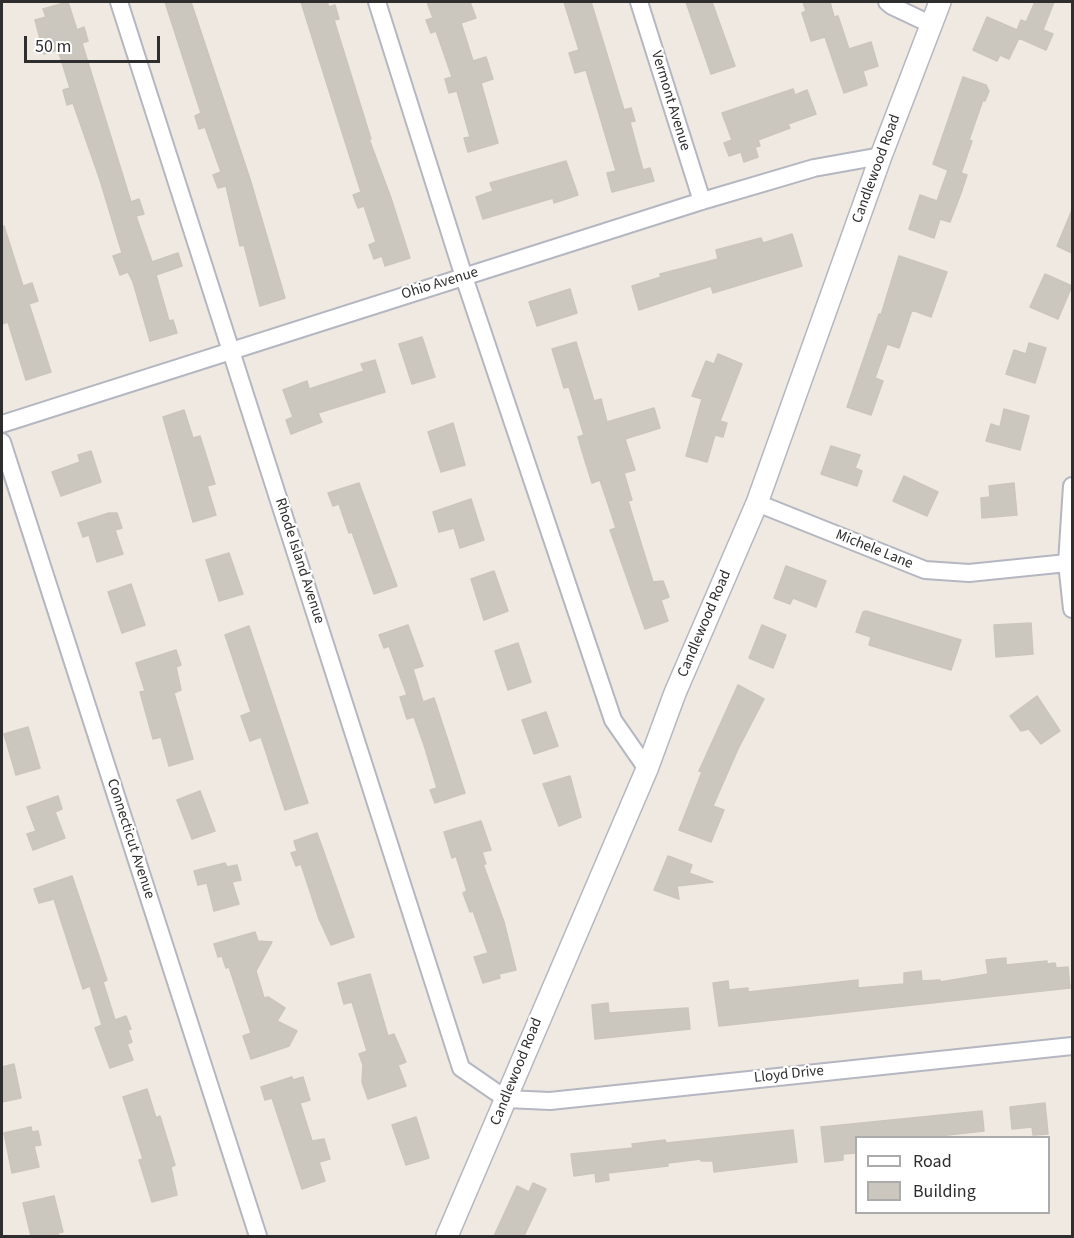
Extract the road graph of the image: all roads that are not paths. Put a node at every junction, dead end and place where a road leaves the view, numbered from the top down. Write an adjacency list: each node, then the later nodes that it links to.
1 (119, 2): 10 (street, Rhode Island Avenue)
2 (377, 2): 9 (street)
3 (639, 2): 8 (street, Vermont Avenue)
4 (887, 2): 6 (street)
5 (940, 2): 6 (street, Candlewood Road)
6 (930, 24): 7 (street, Candlewood Road)
7 (881, 156): 8 (street, Ohio Avenue); 14 (street, Candlewood Road)
8 (702, 201): 9 (street, Ohio Avenue)
9 (464, 277): 10 (street, Ohio Avenue); 17 (street)
10 (232, 352): 11 (street, Ohio Avenue); 19 (street, Rhode Island Avenue)
11 (2, 424)
12 (2, 442): 20 (street, Connecticut Avenue)
13 (1072, 486): 15 (street)
14 (757, 503): 15 (street, Michele Lane); 17 (street, Candlewood Road)
15 (1067, 563): 16 (street)
16 (1072, 609)
17 (647, 769): 19 (street, Candlewood Road)
18 (1072, 1046): 19 (street, Lloyd Drive)
19 (506, 1099): 21 (street, Candlewood Road)
20 (258, 1236)
21 (447, 1236)

